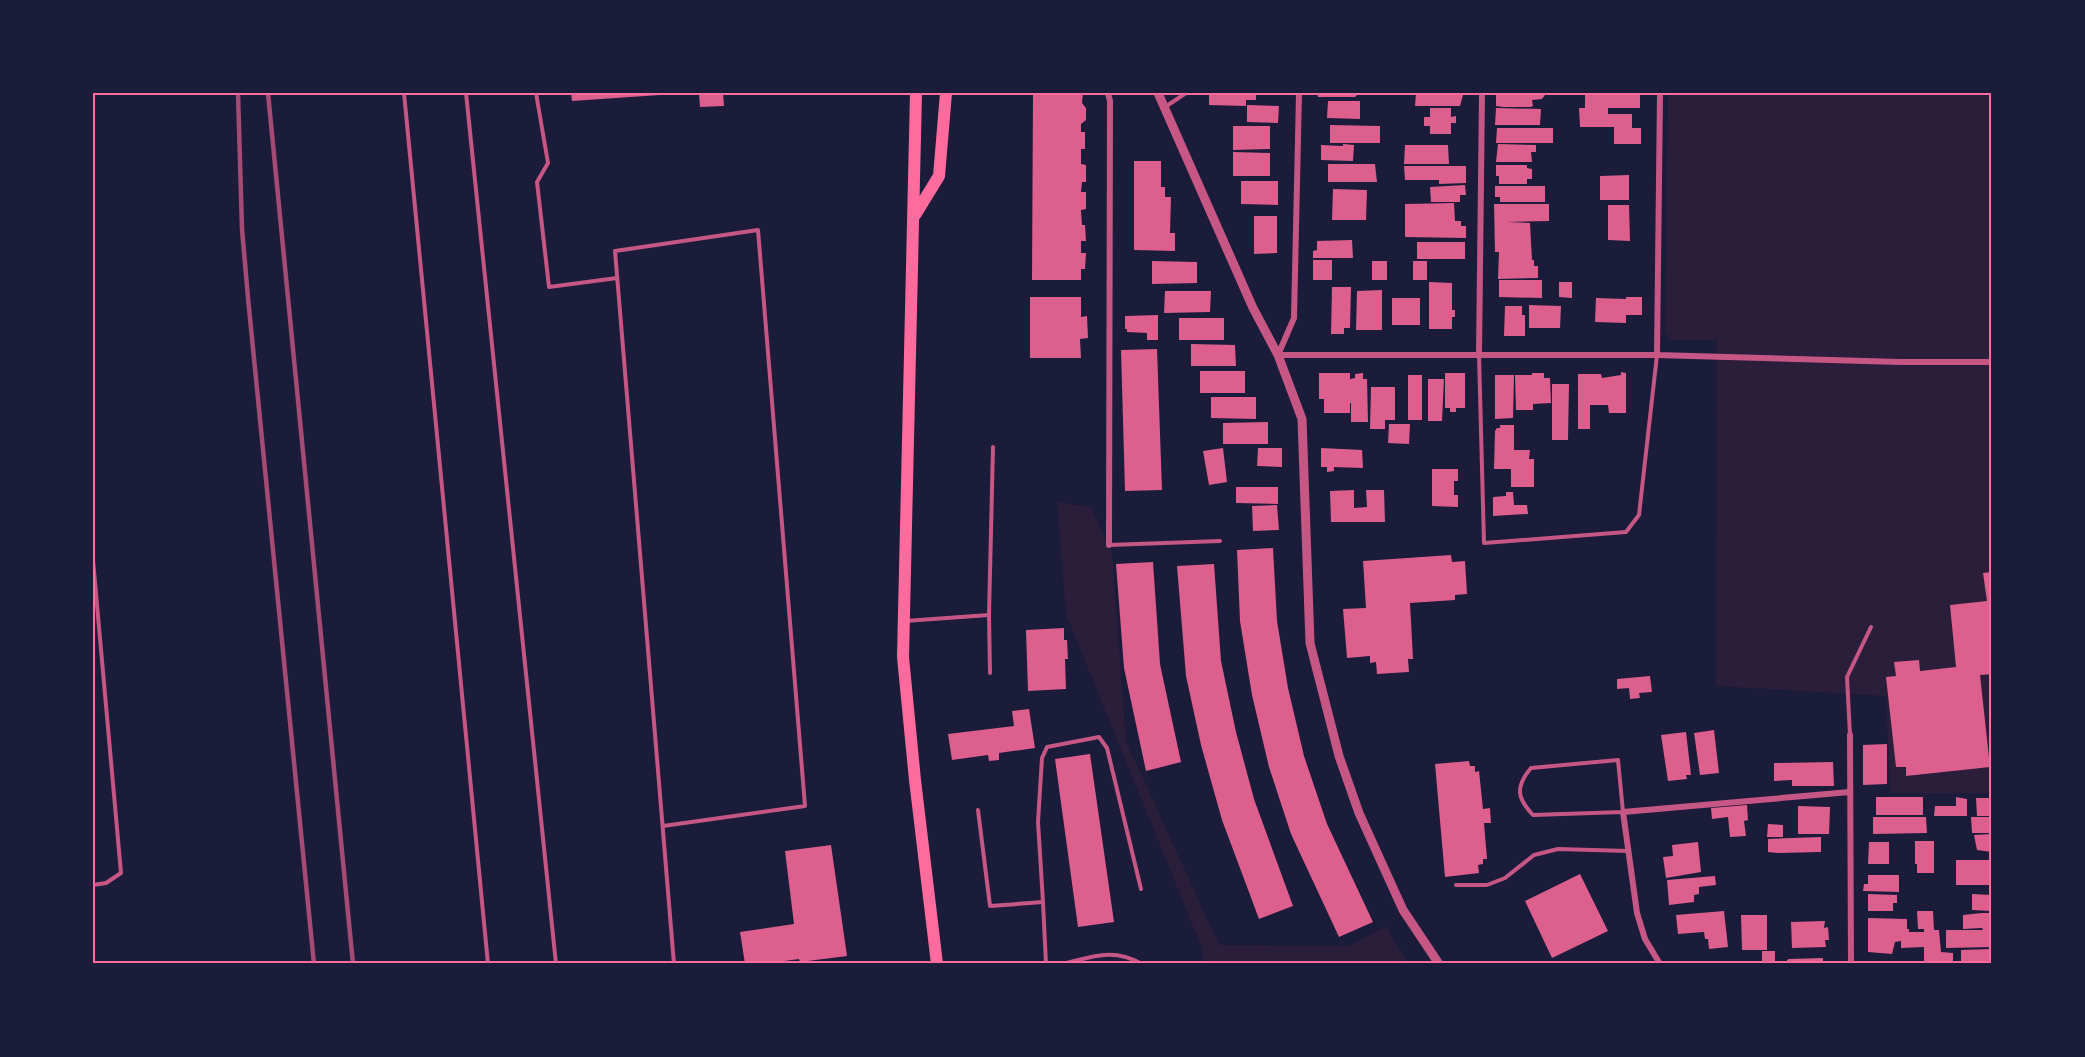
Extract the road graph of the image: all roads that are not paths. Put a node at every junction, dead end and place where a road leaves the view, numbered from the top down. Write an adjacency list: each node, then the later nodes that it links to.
1 (404, 93): 37 (lane)
2 (466, 93): 38 (lane)
3 (536, 93): 14 (lane)
4 (916, 93): 13 (main road)
5 (946, 93): 13 (main road)
6 (1107, 93): 21 (street)
7 (1158, 93): 12 (street)
8 (1186, 93): 12 (lane)
9 (1299, 93): 15 (street)
10 (1482, 93): 16 (street)
11 (1660, 93): 17 (street)
12 (1164, 108): 15 (street)
13 (914, 216): 24 (main road)
14 (617, 278): 31 (lane); 31 (lane)
15 (1278, 354): 16 (street); 44 (street)
16 (1479, 354): 17 (street); 17 (lane)
17 (1657, 355): 18 (street)
18 (1992, 362)
19 (993, 447): 23 (lane)
20 (1220, 541): 21 (lane)
21 (1109, 545)
22 (93, 560): 33 (lane)
23 (988, 615): 24 (lane); 26 (lane)
24 (905, 621): 40 (main road)
25 (1870, 627): 27 (lane)
26 (990, 673)
27 (1850, 735): 28 (street)
28 (1850, 792): 30 (street); 46 (street)
29 (978, 810): 36 (lane)
30 (1623, 812): 30 (lane); 32 (street)
31 (663, 826): 39 (lane)
32 (1628, 851): 34 (lane); 45 (street)
33 (93, 885)
34 (1456, 885)
35 (1141, 890): 36 (lane)
36 (1043, 902): 41 (lane)
37 (488, 964)
38 (556, 964)
39 (674, 964)
40 (937, 964)
41 (1046, 964)
42 (1062, 964): 43 (lane)
43 (1142, 964)
44 (1439, 964)
45 (1660, 964)
46 (1851, 964)

